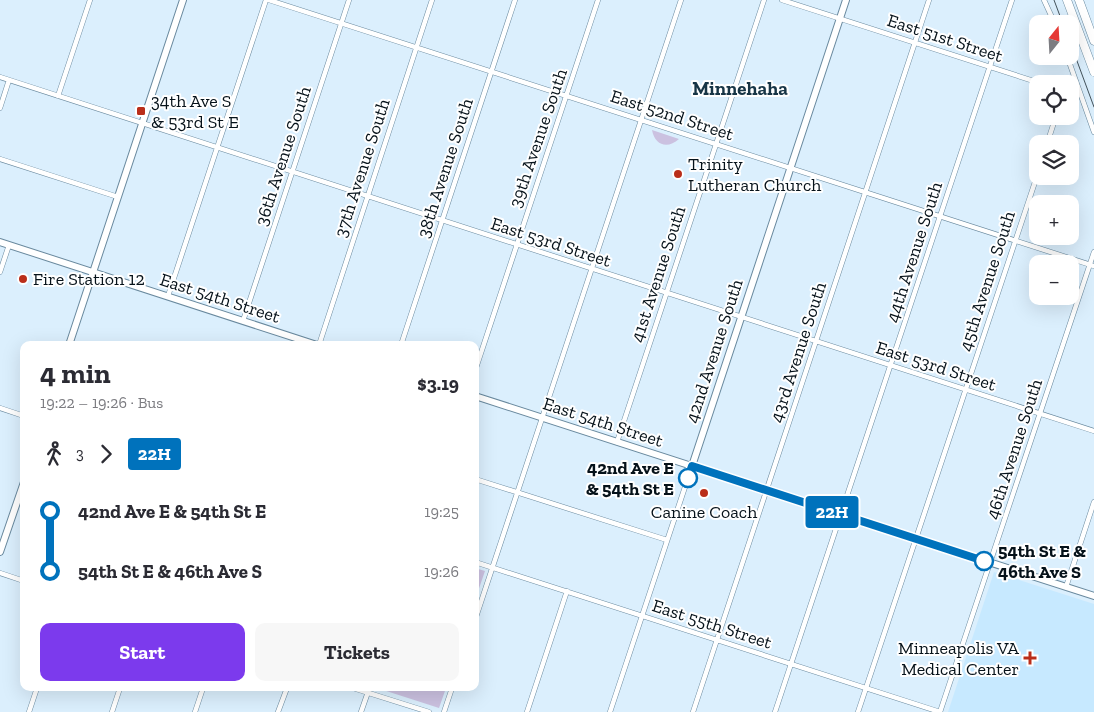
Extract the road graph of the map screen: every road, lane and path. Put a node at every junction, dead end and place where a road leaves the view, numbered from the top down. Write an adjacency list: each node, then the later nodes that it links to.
1 (90, 0): 30 (street)
2 (183, 0): 34 (street)
3 (268, 0): 19 (street, East 52nd Street); 37 (street)
4 (349, 0): 19 (street, 36th Avenue South)
5 (432, 0): 22 (street, 37th Avenue South)
6 (515, 0): 24 (street, 38th Avenue South)
7 (598, 0): 31 (street, 39th Avenue South)
8 (681, 0): 33 (street)
9 (764, 0): 36 (street, 41st Avenue South)
10 (782, 0): 18 (street, East 51st Street)
11 (846, 0): 18 (street, 42nd Avenue South)
12 (929, 0): 21 (street, 43rd Avenue South)
13 (1012, 0): 23 (street, 44th Avenue South)
14 (1044, 0): 17 (street)
15 (1067, 0): 25 (highway)
16 (1079, 0): 20 (highway)
17 (1050, 15)
18 (840, 19): 21 (street, East 51st Street); 39 (street, 42nd Avenue South)
19 (342, 23): 22 (street, East 52nd Street); 40 (street, 36th Avenue South)
20 (1094, 41)
21 (915, 42): 23 (street, East 51st Street); 42 (street, 43rd Avenue South)
22 (416, 47): 24 (street, East 52nd Street); 44 (street, 37th Avenue South)
23 (990, 67): 28 (street, East 51st Street); 45 (street, 44th Avenue South)
24 (491, 72): 31 (street, East 52nd Street); 46 (street, 38th Avenue South)
25 (1094, 72)
26 (0, 77): 27 (street, East 53rd Street)
27 (9, 80): 30 (street, East 53rd Street); 32 (street)
28 (1029, 80)
29 (1079, 91): 35 (street)
30 (58, 96): 34 (street, East 53rd Street)
31 (566, 96): 33 (street, East 52nd Street); 50 (street, 39th Avenue South)
32 (0, 108)
33 (641, 120): 36 (street, East 52nd Street); 53 (street)
34 (142, 124): 37 (street, East 53rd Street); 43 (street)
35 (1094, 132)
36 (716, 144): 39 (street, East 52nd Street); 56 (street, 41st Avenue South)
37 (217, 148): 40 (street, East 53rd Street); 57 (street)
38 (0, 159): 43 (street)
39 (791, 168): 42 (street, East 52nd Street); 58 (street, 42nd Avenue South)
40 (293, 172): 44 (street, East 53rd Street); 59 (street, 36th Avenue South)
41 (1034, 185): 47 (street, 45th Avenue South)
42 (865, 192): 45 (street, East 52nd Street); 64 (street, 43rd Avenue South)
43 (118, 197): 55 (street)
44 (367, 197): 46 (street, East 53rd Street); 62 (street, 37th Avenue South)
45 (940, 216): 47 (street, East 52nd Street); 66 (street, 44th Avenue South)
46 (442, 221): 50 (street, East 53rd Street); 63 (street, 38th Avenue South)
47 (1016, 240): 52 (street, East 52nd Street); 67 (street, 45th Avenue South)
48 (0, 242): 49 (street, East 54th Street)
49 (9, 245): 54 (street); 55 (street, East 54th Street)
50 (516, 245): 53 (street, East 53rd Street); 65 (street, 39th Avenue South)
51 (1094, 252): 52 (street, 46th Avenue South)
52 (1092, 265): 70 (street, 46th Avenue South)
53 (591, 269): 56 (street, East 53rd Street); 72 (street)
54 (0, 272)
55 (93, 272): 57 (street, East 54th Street); 60 (street)
56 (666, 293): 58 (street, East 53rd Street); 74 (street, 41st Avenue South)
57 (168, 296): 59 (street, East 54th Street)
58 (741, 317): 64 (street, East 53rd Street); 75 (street, 42nd Avenue South)
59 (243, 321): 61 (street, East 54th Street)
60 (70, 341)
61 (306, 341)
62 (319, 341)
63 (402, 341)
64 (816, 341): 66 (street, East 53rd Street); 77 (street, 43rd Avenue South)
65 (479, 359)
66 (891, 366): 67 (street, East 53rd Street); 81 (street, 44th Avenue South)
67 (965, 389): 70 (street, East 53rd Street); 82 (street, 45th Avenue South)
68 (479, 397): 72 (street, East 54th Street)
69 (0, 408): 71 (street)
70 (1040, 414): 73 (street, East 53rd Street); 86 (street, 46th Avenue South)
71 (20, 415)
72 (542, 418): 74 (street, East 54th Street); 78 (street)
73 (1094, 431)
74 (617, 442): 75 (street, East 54th Street)
75 (692, 466): 77 (street, East 54th Street); 83 (street, 42nd Avenue South)
76 (479, 480): 78 (street)
77 (767, 490): 81 (street, East 54th Street); 95 (street, 43rd Avenue South)
78 (518, 493): 83 (street); 87 (street)
79 (20, 494): 84 (street)
80 (1094, 502): 90 (street)
81 (841, 514): 82 (street, East 54th Street); 96 (street, 44th Avenue South)
82 (916, 538): 86 (street, East 54th Street); 97 (street, 45th Avenue South)
83 (667, 540): 94 (street, 42nd Avenue South)
84 (0, 552)
85 (479, 563): 87 (street, East 55th Street)
86 (991, 563): 90 (street, East 54th Street); 117 (street, 46th Avenue South)
87 (493, 567): 91 (street, East 55th Street); 93 (street)
88 (0, 573): 89 (street)
89 (20, 580)
90 (1066, 587): 92 (street, East 54th Street)
91 (567, 591): 94 (street, East 55th Street); 112 (street)
92 (1094, 596)
93 (479, 608)
94 (642, 616): 95 (street, East 55th Street); 113 (street, 42nd Avenue South)
95 (717, 640): 96 (street, East 55th Street); 114 (street, 43rd Avenue South)
96 (791, 664): 97 (street, East 55th Street); 115 (street, 44th Avenue South)
97 (866, 688): 116 (street, 45th Avenue South); 117 (street, East 55th Street)
98 (36, 691): 105 (street)
99 (119, 691): 106 (street)
100 (202, 691): 107 (street)
101 (286, 691): 108 (street)
102 (364, 691): 104 (street)
103 (451, 691): 111 (street)
104 (368, 692): 109 (street); 110 (street)
105 (29, 712)
106 (112, 712)
107 (195, 712)
108 (278, 712)
109 (361, 712)
110 (429, 712)
111 (444, 712)
112 (527, 712)
113 (610, 712)
114 (693, 712)
115 (775, 712)
116 (858, 712)
117 (940, 712)

